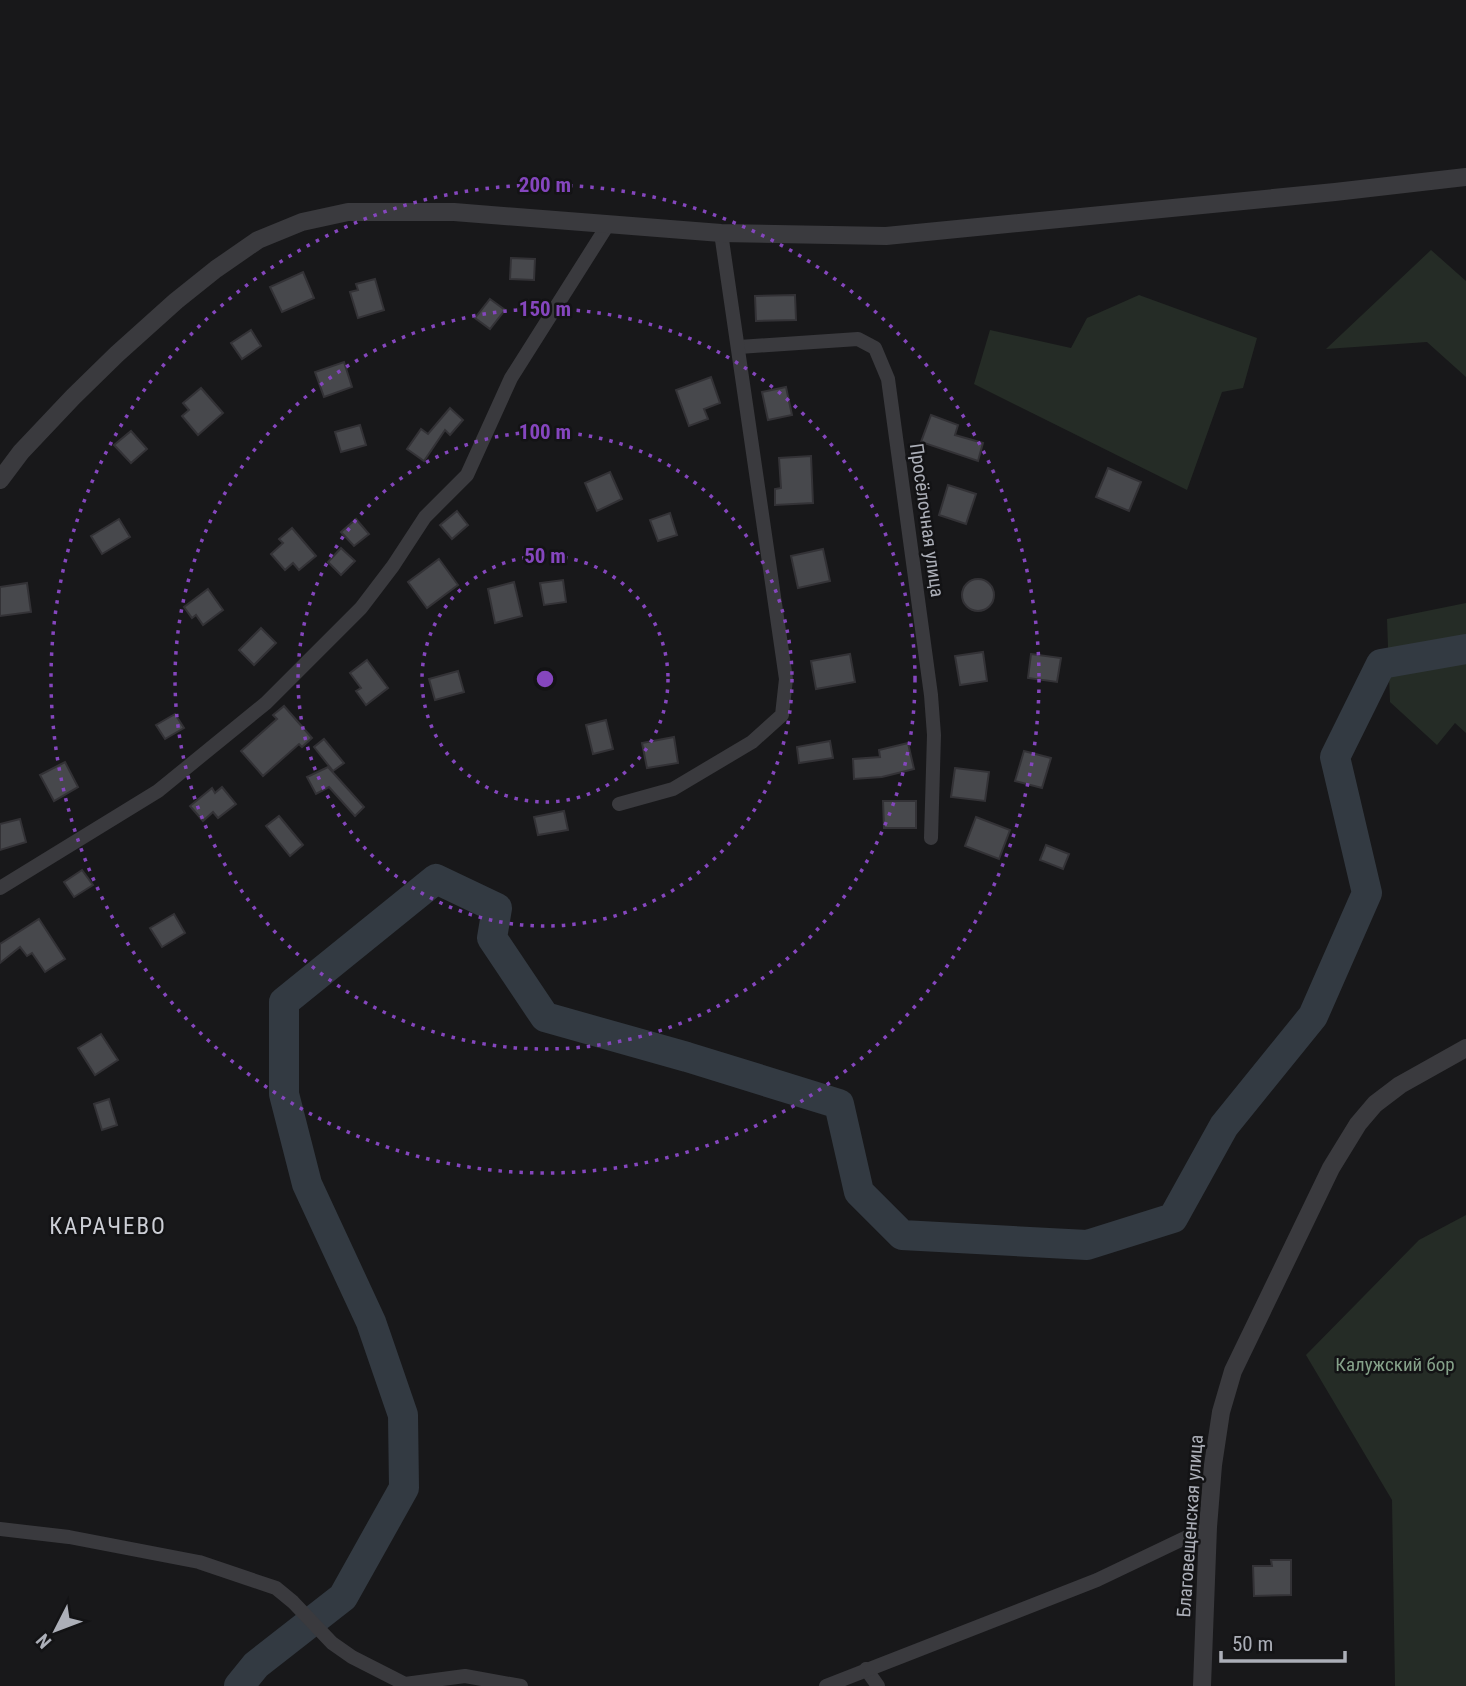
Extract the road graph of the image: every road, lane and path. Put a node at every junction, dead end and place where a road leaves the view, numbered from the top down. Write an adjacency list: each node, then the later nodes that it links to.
1 (1466, 177): 3 (street)
2 (609, 223): 3 (street); 5 (street); 8 (street)
3 (721, 233): 4 (street)
4 (739, 347): 6 (street); 7 (street, Просёлочная улица)
5 (0, 480)
6 (619, 804)
7 (931, 838)
8 (0, 888)
9 (1466, 1048): 10 (street, Благовещенская улица)
10 (1208, 1527): 12 (street); 17 (street, Благовещенская улица)
11 (0, 1529): 13 (street)
12 (866, 1669): 15 (street); 16 (street)
13 (404, 1685): 14 (street)
14 (521, 1686)
15 (826, 1686)
16 (878, 1686)
17 (1202, 1686)

